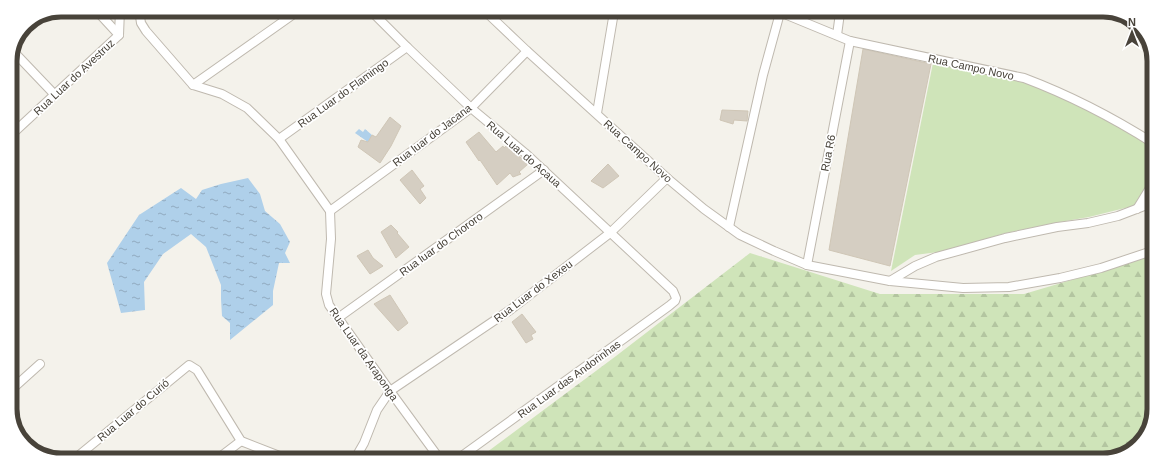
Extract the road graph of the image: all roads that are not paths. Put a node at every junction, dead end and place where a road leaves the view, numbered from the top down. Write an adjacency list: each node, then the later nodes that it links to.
1 (102, 17): 11 (street)
2 (119, 17): 11 (street, Rua Luar do Avestruz)
3 (140, 17): 17 (street)
4 (289, 17): 17 (street)
5 (377, 17): 14 (street, Rua Luar do Acaua)
6 (491, 17): 15 (street, Rua Campo Novo)
7 (613, 17): 20 (street)
8 (780, 17): 30 (street)
9 (791, 17): 12 (street, Rua Campo Novo)
10 (839, 17): 12 (street)
11 (118, 35): 18 (street, Rua Luar do Avestruz)
12 (837, 35): 13 (street, Rua Campo Novo)
13 (850, 41): 22 (street, Rua Campo Novo); 33 (street, Rua R6)
14 (407, 47): 19 (street, Rua Luar do Acaua); 23 (street, Rua Luar do Flamingo)
15 (527, 51): 19 (street, Rua luar do Jacana); 20 (street, Rua Campo Novo)
16 (18, 56): 18 (street)
17 (193, 85): 23 (street)
18 (55, 95): 21 (street, Rua Luar do Avestruz)
19 (470, 108): 24 (street, Rua Luar do Acaua); 29 (street, Rua luar do Jacana)
20 (597, 113): 25 (street, Rua Campo Novo)
21 (17, 130)
22 (1147, 138)
23 (279, 139): 29 (street)
24 (544, 170): 31 (street, Rua Luar do Acaua); 36 (street, Rua luar do Chororo)
25 (667, 178): 30 (street, Rua Campo Novo); 31 (street, Rua Luar do Xexeu)
26 (1147, 193): 28 (street)
27 (1147, 205): 28 (street)
28 (1137, 209): 34 (street)
29 (330, 211): 36 (street, Rua Luar da Araponga)
30 (729, 227): 33 (street, Rua Campo Novo)
31 (610, 233): 35 (street, Rua Luar do Acaua); 39 (street, Rua Luar do Xexeu)
32 (1147, 253): 34 (street, Rua Campo Novo)
33 (807, 265): 34 (street, Rua Campo Novo)
34 (890, 281)
35 (676, 298): 46 (street, Rua Luar das Andorinhas)
36 (338, 318): 39 (street, Rua Luar da Araponga)
37 (40, 364): 38 (street)
38 (17, 385)
39 (390, 391): 44 (street); 45 (street, Rua Luar da Araponga)
40 (241, 440): 41 (street, Rua Luar do Curió); 42 (street); 43 (street)
41 (82, 453)
42 (225, 453)
43 (272, 453)
44 (358, 453)
45 (435, 453)
46 (466, 453)

